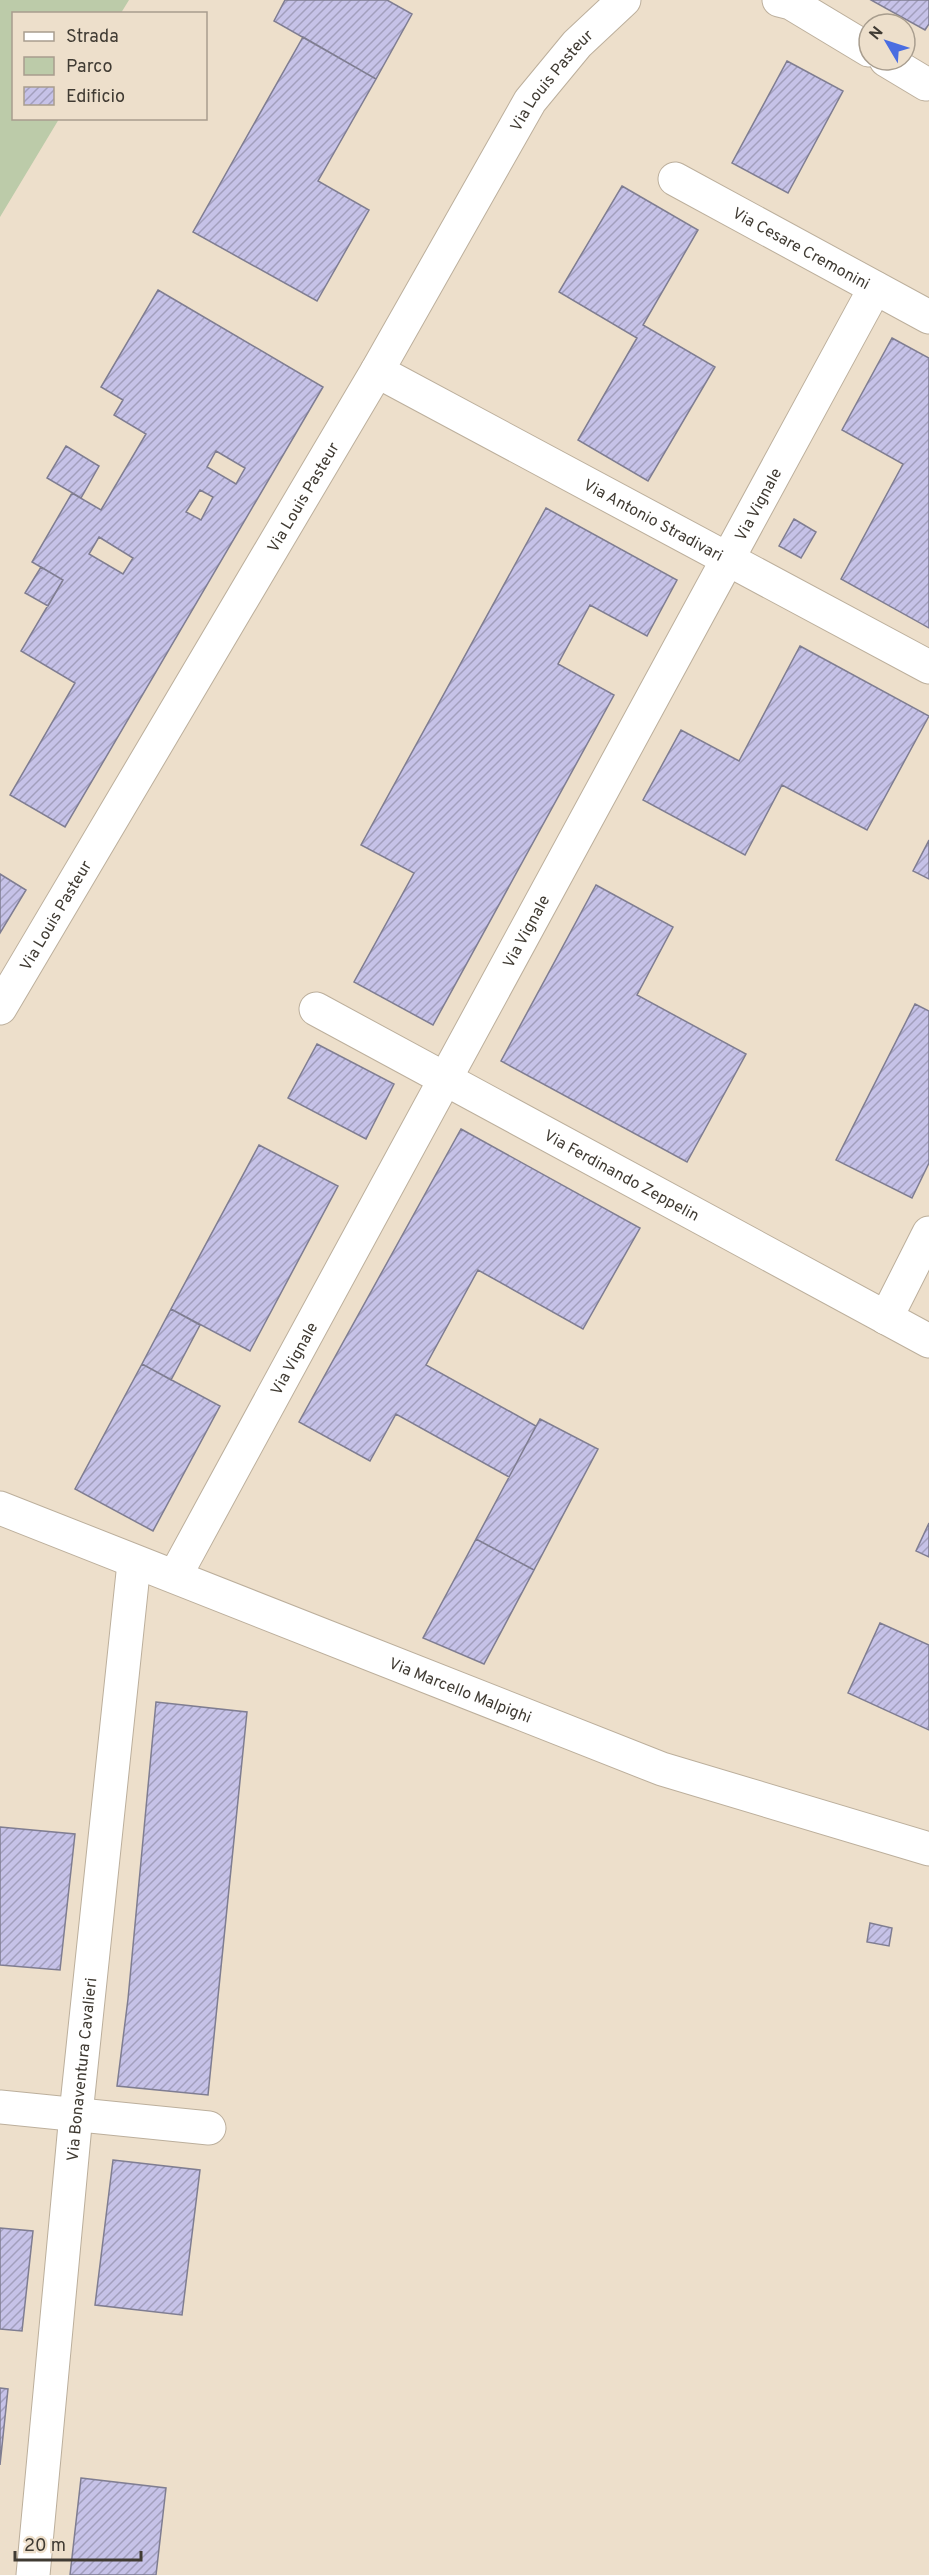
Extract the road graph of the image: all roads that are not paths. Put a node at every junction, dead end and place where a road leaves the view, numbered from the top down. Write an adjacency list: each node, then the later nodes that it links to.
1 (624, 0): 9 (street, Via Louis Pasteur)
2 (788, 1): 3 (street)
3 (857, 43)
4 (906, 72): 5 (street)
5 (926, 84)
6 (675, 179): 7 (street, Via Cesare Cremonini)
7 (875, 288): 8 (street, Via Cesare Cremonini); 10 (street, Via Vignale)
8 (929, 317)
9 (376, 371): 10 (street, Via Antonio Stradivari); 12 (street, Via Louis Pasteur)
10 (726, 560): 11 (street, Via Antonio Stradivari); 14 (street, Via Vignale)
11 (929, 667)
12 (0, 1008)
13 (316, 1009): 14 (street, Via Ferdinando Zeppelin)
14 (443, 1080): 16 (street, Via Ferdinando Zeppelin); 20 (street, Via Vignale)
15 (929, 1233): 16 (street)
16 (886, 1318): 17 (street, Via Ferdinando Zeppelin)
17 (929, 1341)
18 (0, 1508): 19 (street, Via Marcello Malpighi)
19 (134, 1563): 20 (street, Via Marcello Malpighi); 23 (street, Via Bonaventura Cavalieri)
20 (175, 1576): 21 (street, Via Marcello Malpighi)
21 (925, 1839)
22 (0, 2106): 23 (street)
23 (76, 2114): 24 (street); 25 (street, Via Bonaventura Cavalieri)
24 (209, 2128)
25 (33, 2575)

